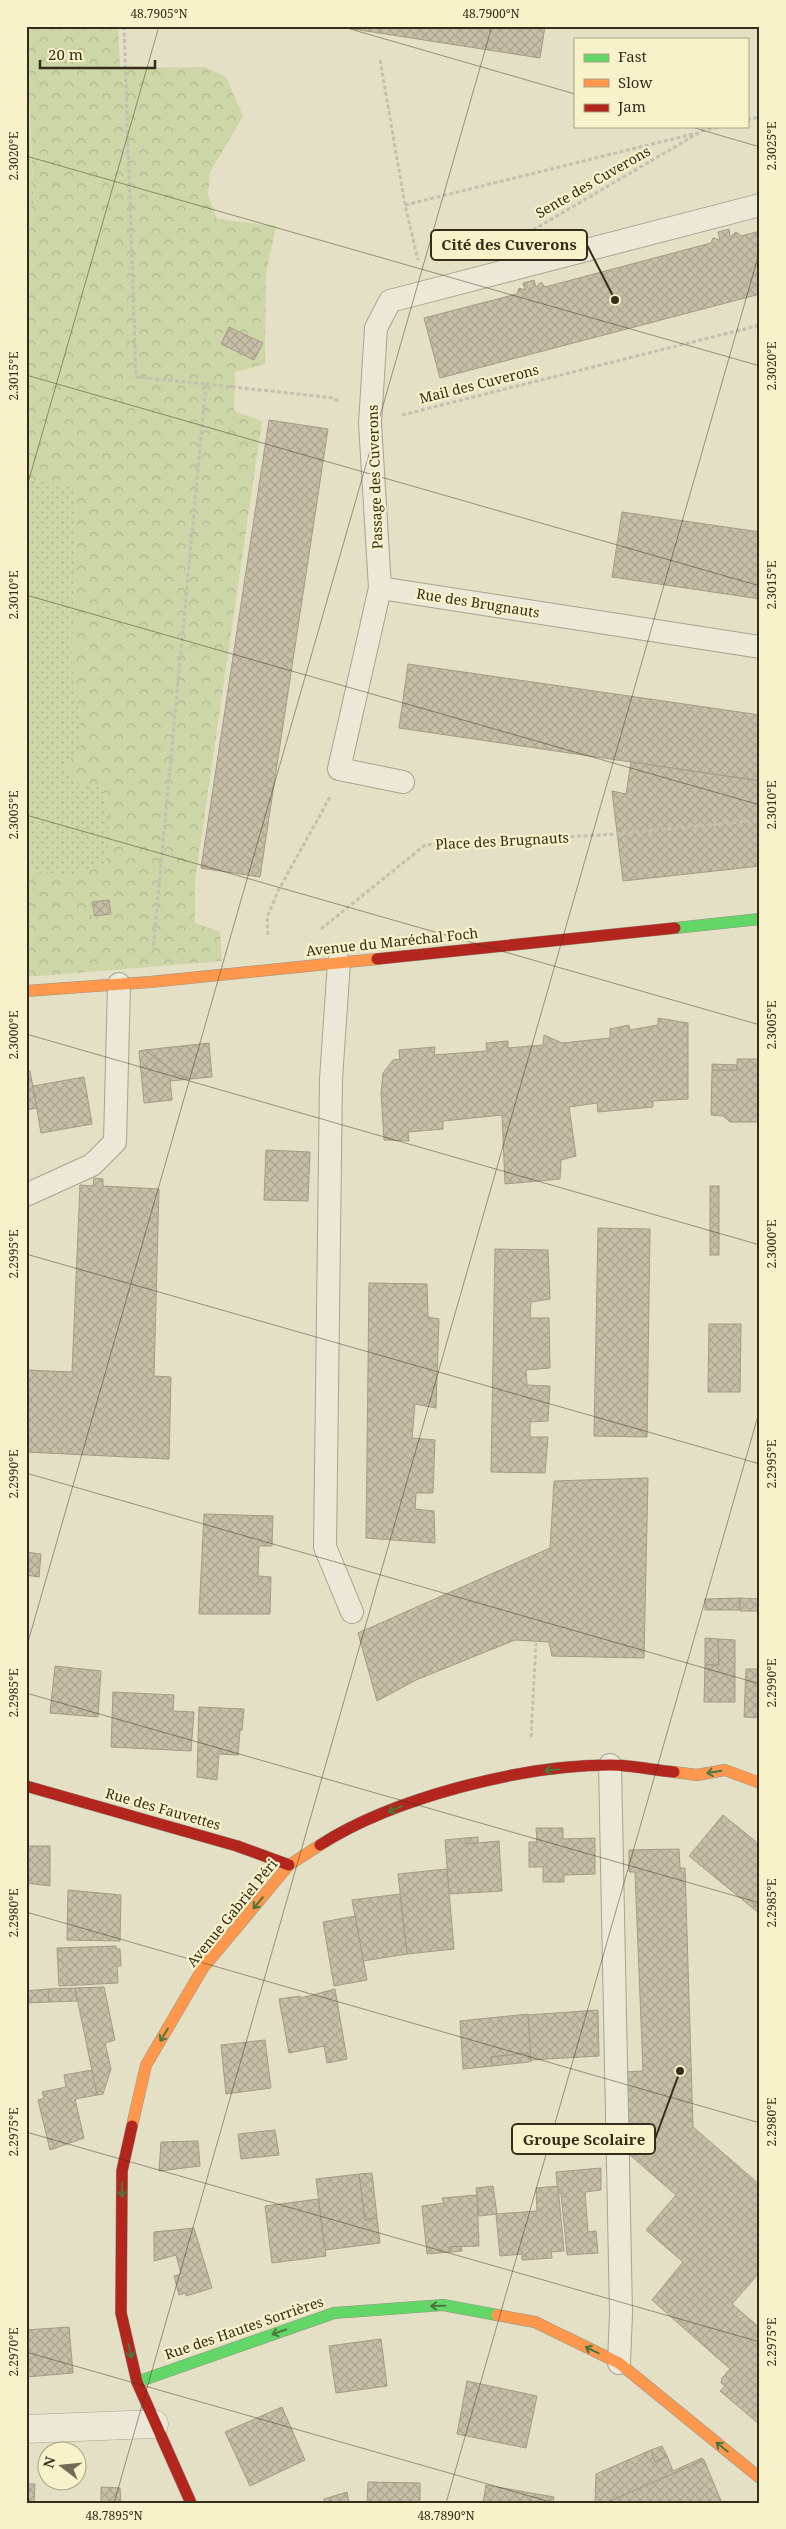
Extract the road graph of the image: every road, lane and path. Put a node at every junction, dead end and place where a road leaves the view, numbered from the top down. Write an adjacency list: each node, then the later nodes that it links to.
1 (124, 26): 10 (path)
2 (380, 60): 5 (path)
3 (715, 128): 4 (path, Sente des Cuverons)
4 (702, 132): 5 (path); 7 (path, Sente des Cuverons)
5 (405, 205): 8 (path)
6 (760, 205): 8 (lane, Passage des Cuverons)
7 (529, 232)
8 (425, 292): 11 (lane, Passage des Cuverons)
9 (760, 325): 11 (path, Mail des Cuverons)
10 (206, 384): 11 (path); 21 (path)
11 (370, 423): 12 (lane, Passage des Cuverons)
12 (380, 588): 13 (lane, Rue des Brugnauts); 14 (lane)
13 (760, 648)
14 (339, 770): 15 (lane); 20 (path)
15 (403, 782)
16 (760, 820): 18 (path, Place des Brugnauts)
17 (760, 919): 19 (street, Avenue du Maréchal Foch)
18 (316, 932)
19 (339, 962): 20 (street, Avenue du Maréchal Foch); 25 (lane)
20 (270, 969): 21 (street, Avenue du Maréchal Foch)
21 (150, 982): 22 (street, Avenue du Maréchal Foch)
22 (119, 984): 23 (street, Avenue du Maréchal Foch); 24 (lane)
23 (26, 991)
24 (26, 1195)
25 (352, 1612)
26 (536, 1643): 28 (path)
27 (610, 1765): 28 (street, Avenue Gabriel Péri, one-way to 28); 29 (street, Avenue Gabriel Péri, one-way to 27); 32 (lane)
28 (529, 1772): 31 (street, Avenue Gabriel Péri, one-way to 31)
29 (760, 1783)
30 (26, 1786): 31 (street, Rue des Fauvettes)
31 (289, 1865): 33 (street, Avenue Gabriel Péri, one-way to 33)
32 (619, 2363): 33 (street, Rue des Hautes Sorrières, one-way to 33); 36 (street, Rue des Hautes Sorrières, one-way to 32)
33 (137, 2382): 34 (street, Avenue Gabriel Péri)
34 (154, 2424): 35 (street); 37 (street, Avenue Gabriel Péri)
35 (26, 2429)
36 (760, 2478)
37 (191, 2503)

